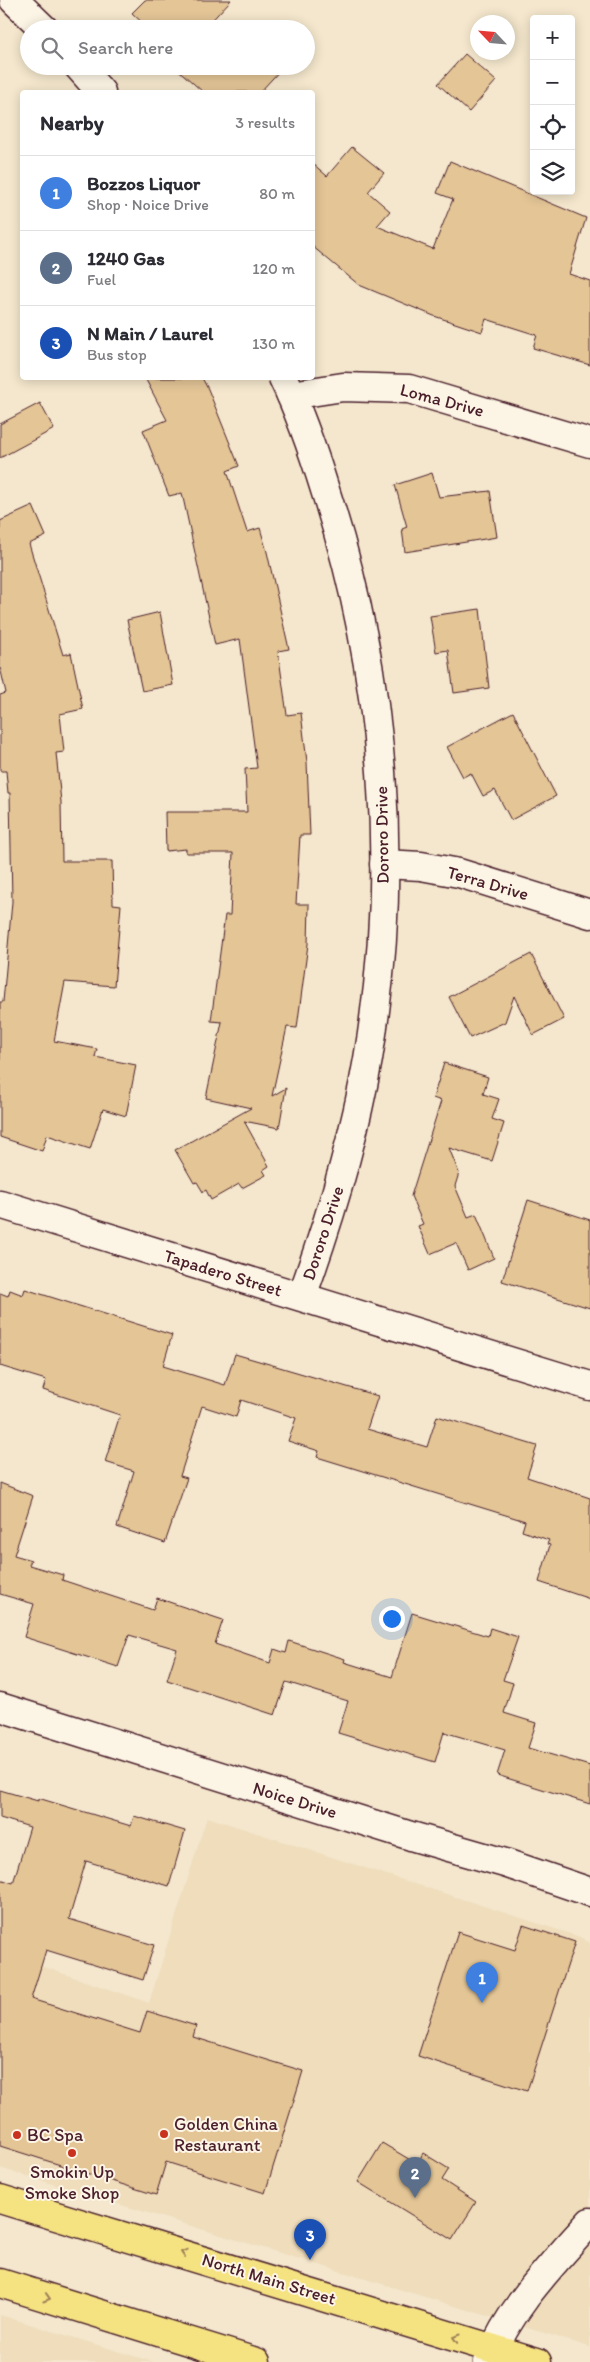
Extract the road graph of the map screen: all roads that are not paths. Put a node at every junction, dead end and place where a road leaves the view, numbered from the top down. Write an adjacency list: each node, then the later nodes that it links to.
1 (14, 0): 2 (street)
2 (35, 20)
3 (86, 75): 4 (street)
4 (99, 90)
5 (287, 386): 6 (street, Loma Drive); 7 (street, Dororo Drive)
6 (590, 443)
7 (384, 864): 8 (street, Terra Drive); 10 (street, Dororo Drive)
8 (590, 914)
9 (0, 1204): 10 (street, Tapadero Street)
10 (302, 1296): 11 (street, Tapadero Street)
11 (590, 1386)
12 (0, 1707): 13 (street, Noice Drive)
13 (590, 1892)
14 (0, 2198): 17 (main road, North Main Street, one-way to 14)
15 (590, 2222): 17 (street)
16 (0, 2283): 18 (main road, one-way to 18)
17 (491, 2355): 19 (main road, North Main Street)
18 (256, 2362)
19 (537, 2362)

